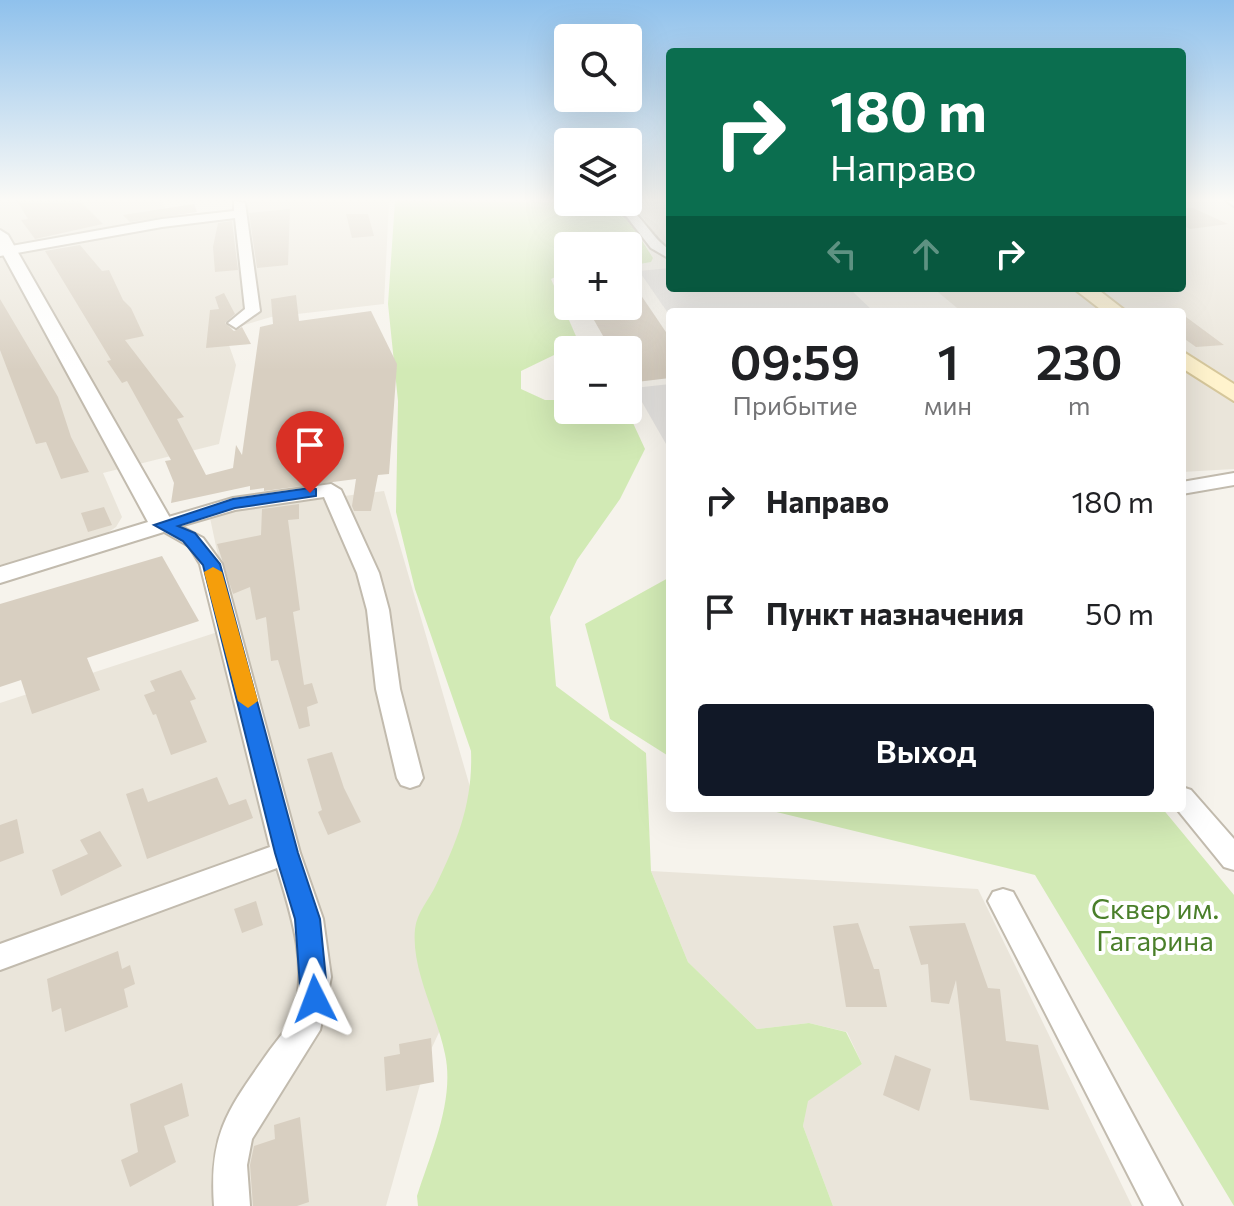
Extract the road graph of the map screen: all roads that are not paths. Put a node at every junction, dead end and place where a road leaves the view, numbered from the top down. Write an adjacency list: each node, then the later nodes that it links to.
1 (9, 257): 10 (street)
2 (248, 257): 5 (street)
3 (1089, 292): 4 (main road)
4 (1111, 308)
5 (236, 323)
6 (1186, 361): 7 (main road)
7 (1234, 394)
8 (1234, 479): 9 (street)
9 (1186, 487)
10 (162, 525): 11 (street); 12 (street); 14 (street)
11 (0, 575)
12 (410, 778)
13 (1186, 802): 15 (street)
14 (286, 853): 17 (street); 18 (street)
15 (1234, 859)
16 (1003, 901): 19 (street)
17 (0, 957)
18 (232, 1206)
19 (1164, 1206)

